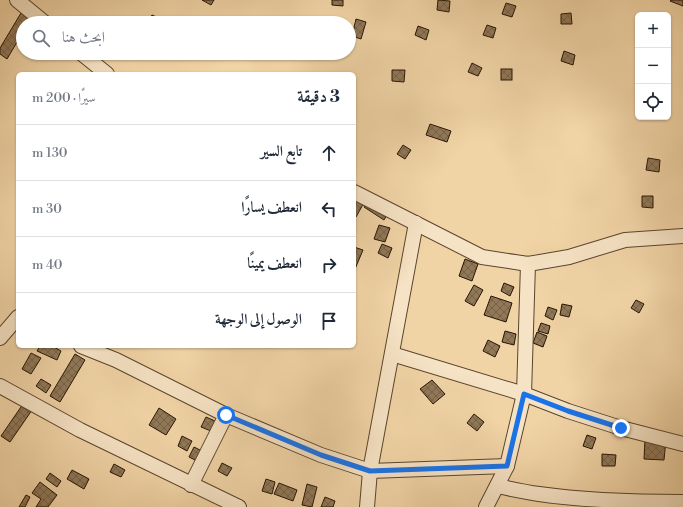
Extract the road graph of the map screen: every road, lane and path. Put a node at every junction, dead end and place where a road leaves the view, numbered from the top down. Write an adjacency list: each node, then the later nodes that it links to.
1 (17, 0): 2 (street)
2 (36, 16)
3 (90, 60): 4 (street)
4 (105, 72)
5 (356, 193): 6 (street)
6 (416, 223): 8 (street); 12 (street)
7 (683, 236): 8 (street)
8 (528, 264): 14 (street)
9 (11, 323): 10 (street)
10 (0, 338)
11 (86, 348): 15 (street)
12 (392, 354): 14 (street); 18 (street)
13 (0, 386): 19 (street)
14 (524, 394): 16 (street); 17 (street)
15 (226, 415): 18 (street); 19 (street)
16 (683, 444)
17 (507, 466): 18 (street); 20 (street)
18 (370, 471): 23 (street)
19 (191, 485): 22 (street)
20 (497, 486): 21 (street); 24 (street)
21 (683, 502)
22 (239, 507)
23 (367, 507)
24 (486, 507)

